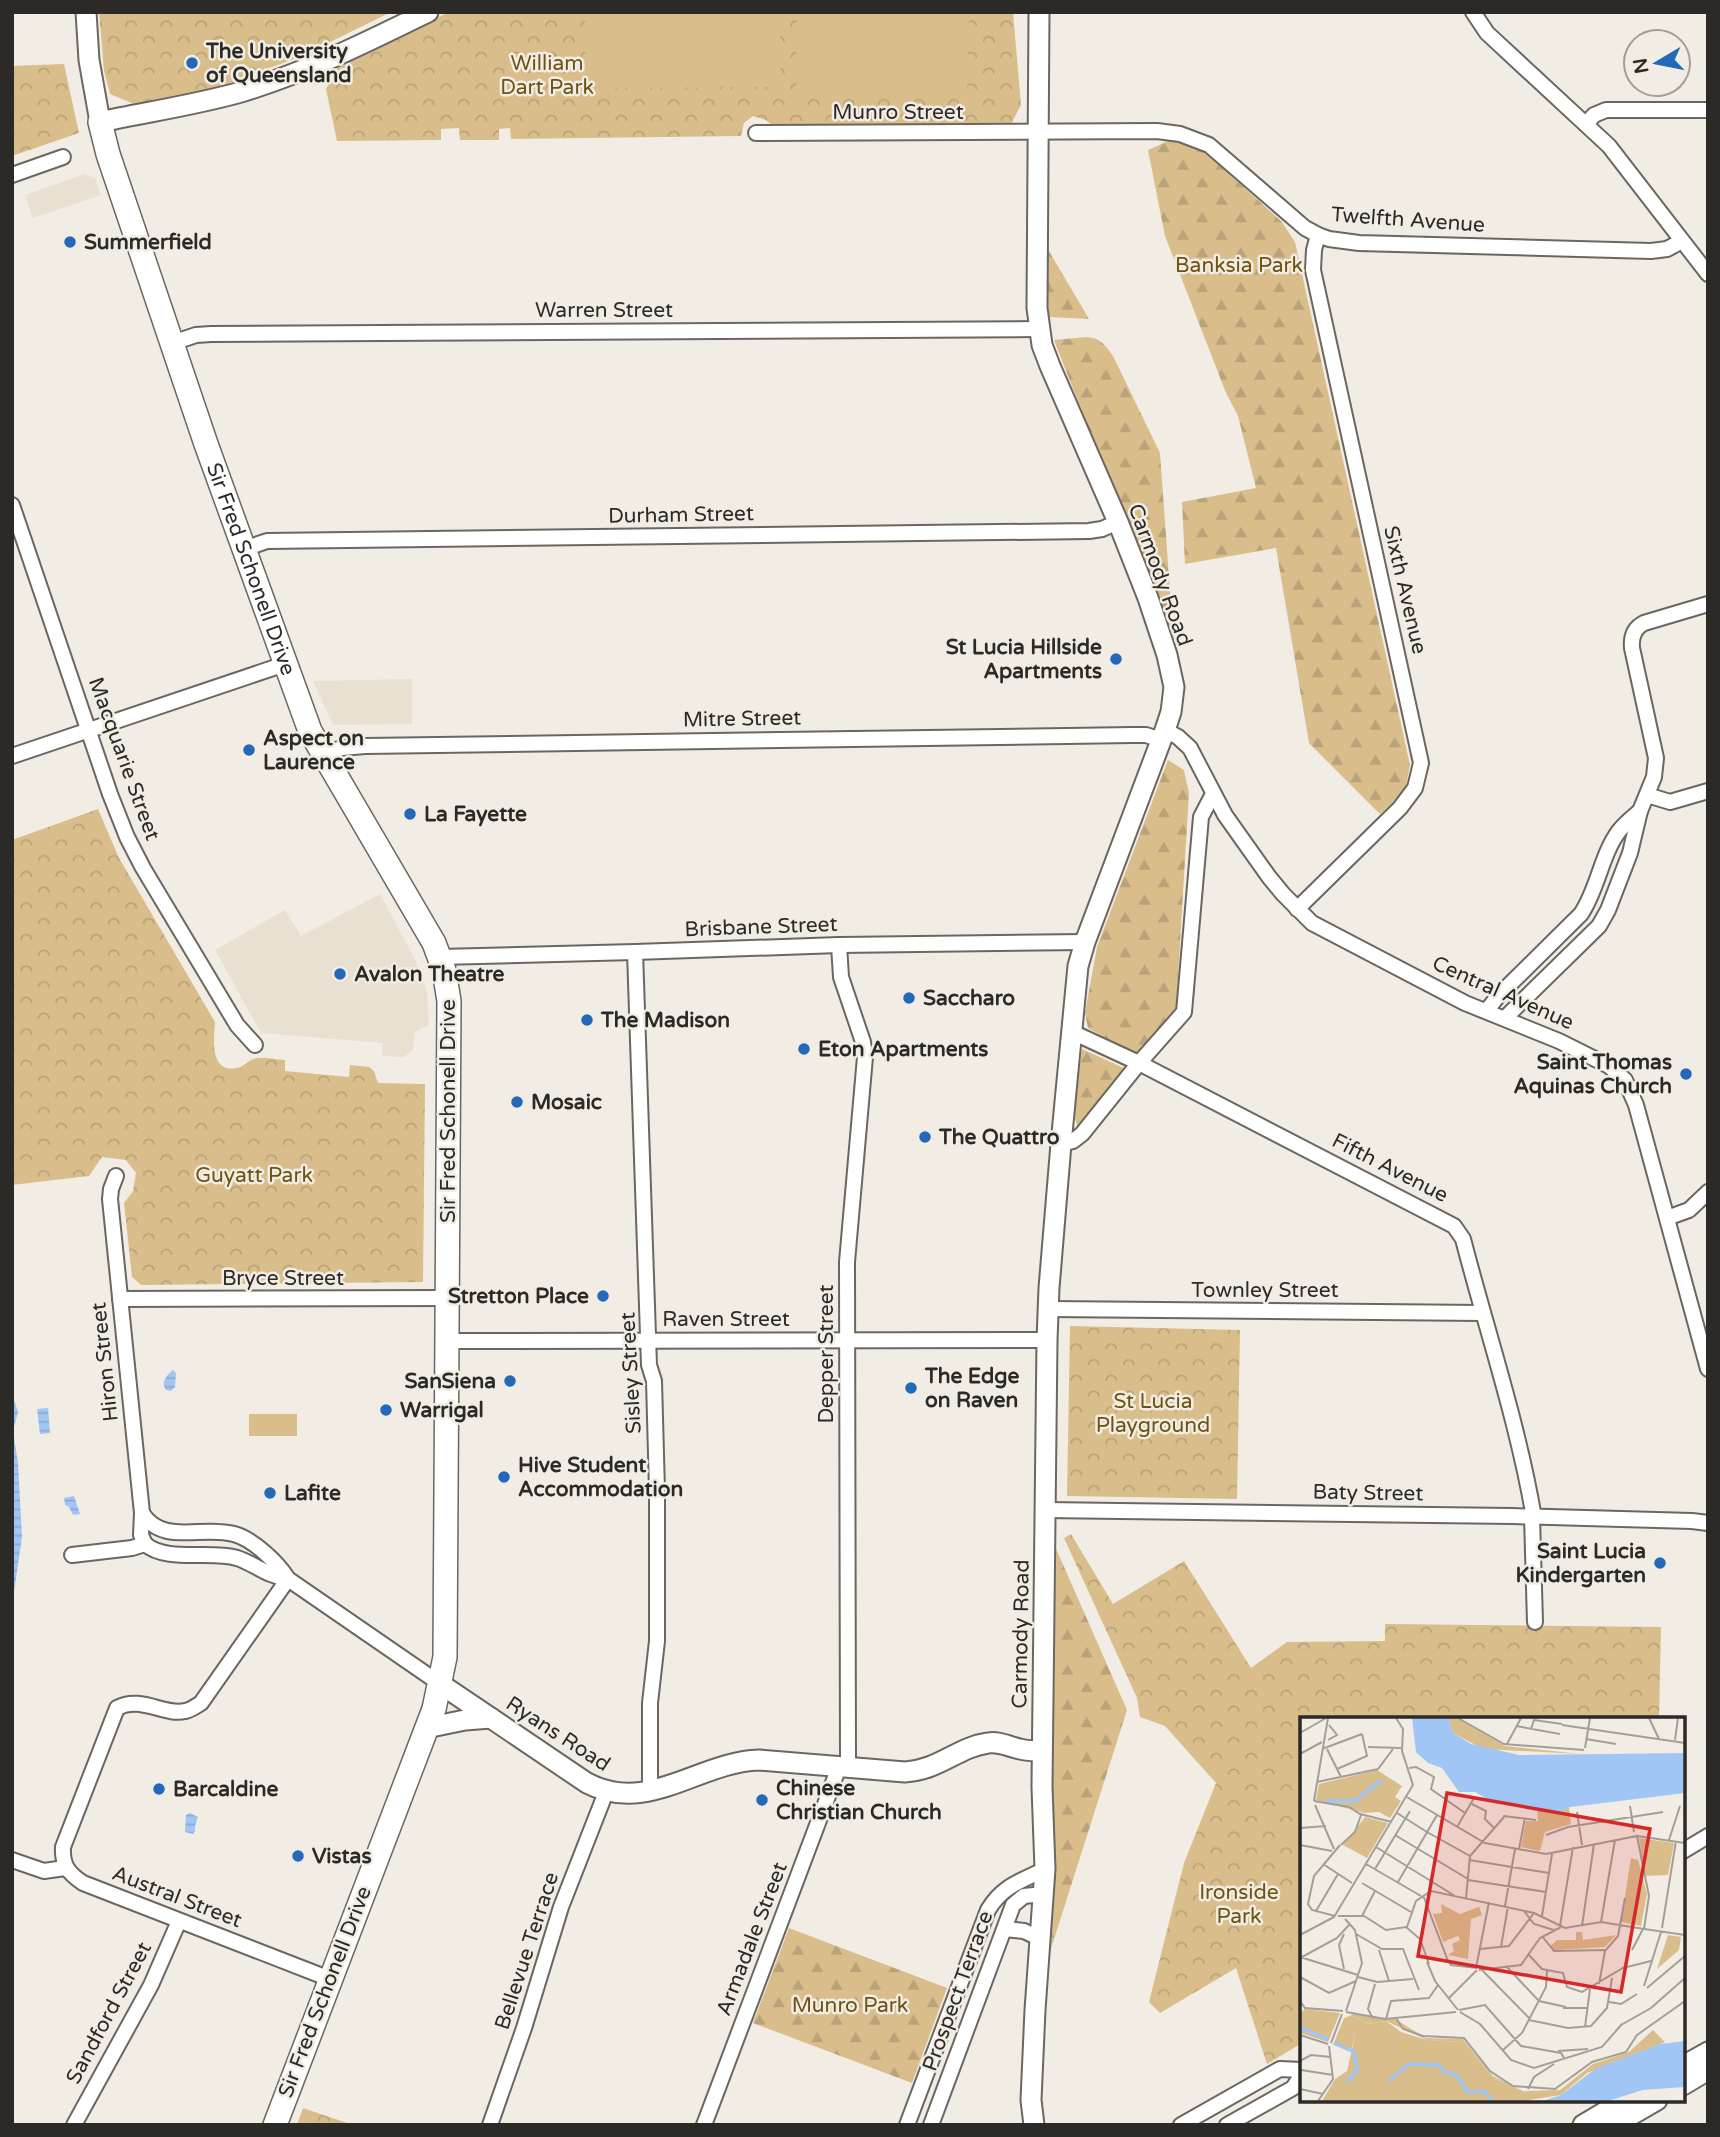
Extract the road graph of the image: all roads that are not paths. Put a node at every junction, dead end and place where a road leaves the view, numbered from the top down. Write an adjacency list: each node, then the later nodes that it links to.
1 (86, 12): 6 (street, Sir Fred Schonell Drive)
2 (428, 12): 6 (street)
3 (1473, 12): 7 (street)
4 (1038, 14): 8 (street, Carmody Road)
5 (1708, 110): 7 (street)
6 (100, 122): 16 (main road, Sir Fred Schonell Drive)
7 (1586, 124): 13 (street)
8 (1039, 132): 9 (street, Munro Street); 12 (street, Twelfth Avenue); 15 (street, Carmody Road)
9 (756, 133)
10 (63, 157): 11 (street)
11 (12, 175)
12 (1318, 235): 13 (street, Twelfth Avenue); 30 (street, Sixth Avenue)
13 (1682, 241): 14 (street)
14 (1708, 274)
15 (1039, 329): 16 (street, Warren Street); 18 (street, Carmody Road)
16 (172, 343): 19 (main road, Sir Fred Schonell Drive)
17 (12, 505): 22 (street, Macquarie Street)
18 (1118, 522): 19 (street, Durham Street); 23 (street, Carmody Road)
19 (244, 549): 21 (main road, Sir Fred Schonell Drive)
20 (1708, 604): 28 (street)
21 (285, 664): 22 (street); 24 (main road, Sir Fred Schonell Drive)
22 (89, 732): 25 (street); 38 (street, Macquarie Street)
23 (1163, 735): 24 (street, Mitre Street); 27 (street, Central Avenue); 31 (street, Carmody Road)
24 (323, 754): 34 (main road, Sir Fred Schonell Drive)
25 (12, 756)
26 (1708, 791): 28 (street)
27 (1213, 794): 30 (street, Central Avenue); 39 (street)
28 (1647, 795): 29 (street)
29 (1640, 811): 35 (street); 36 (street)
30 (1297, 909): 35 (street, Central Avenue)
31 (1085, 942): 32 (street, Brisbane Street); 37 (street, Carmody Road)
32 (839, 945): 33 (street, Brisbane Street); 48 (street, Depper Street)
33 (635, 952): 34 (street, Brisbane Street); 51 (street, Sisley Street)
34 (440, 957): 44 (main road, Sir Fred Schonell Drive)
35 (1487, 1010): 36 (street, Central Avenue)
36 (1505, 1018): 43 (street, Central Avenue)
37 (1072, 1032): 39 (street, Fifth Avenue); 40 (street, Carmody Road)
38 (255, 1045)
39 (1139, 1063): 40 (street); 47 (street, Fifth Avenue)
40 (1061, 1144): 46 (street, Carmody Road)
41 (116, 1176): 45 (street, Hiron Street)
42 (1708, 1192): 43 (street)
43 (1667, 1218): 52 (street, Central Avenue)
44 (446, 1298): 45 (street, Bryce Street); 50 (main road, Sir Fred Schonell Drive)
45 (120, 1299): 54 (street, Hiron Street)
46 (1049, 1309): 47 (street, Townley Street); 49 (street, Carmody Road)
47 (1482, 1313): 55 (street, Fifth Avenue)
48 (848, 1340): 49 (street, Raven Street); 51 (street, Raven Street); 67 (street, Depper Street)
49 (1047, 1340): 53 (street, Carmody Road)
50 (446, 1341): 51 (street, Raven Street); 63 (main road, Sir Fred Schonell Drive)
51 (648, 1341): 69 (street, Sisley Street)
52 (1708, 1368)
53 (1044, 1510): 55 (street, Baty Street); 66 (street, Carmody Road)
54 (142, 1513): 59 (street, Hiron Street); 61 (street, Ryans Road)
55 (1533, 1518): 57 (street, Baty Street); 62 (street, Fifth Avenue)
56 (1708, 1518): 57 (street, Baty Street)
57 (1692, 1521): 58 (street, Baty Street)
58 (1708, 1523)
59 (145, 1544): 60 (street, Ryans Road); 61 (street, Ryans Road)
60 (72, 1555)
61 (288, 1579): 63 (street, Ryans Road); 73 (street)
62 (1535, 1622)
63 (439, 1683): 64 (street, Ryans Road); 65 (main road, Sir Fred Schonell Drive)
64 (491, 1718): 65 (street); 68 (street, Ryans Road)
65 (426, 1728): 79 (main road, Sir Fred Schonell Drive)
66 (1042, 1751): 67 (street, Ryans Road); 74 (street, Carmody Road)
67 (844, 1767): 69 (street, Ryans Road); 91 (street, Armadale Street)
68 (606, 1792): 69 (street, Ryans Road); 90 (street, Bellevue Terrace)
69 (650, 1792)
70 (1706, 1836): 71 (street)
71 (1685, 1850)
72 (12, 1860): 73 (street)
73 (65, 1868): 76 (street, Austral Street)
74 (1045, 1868): 75 (street, Carmody Road); 92 (street, Prospect Terrace)
75 (1044, 1894): 77 (street, Prospect Terrace); 78 (street, Carmody Road)
76 (179, 1921): 79 (street, Austral Street); 88 (street, Sandford Street)
77 (1005, 1929): 78 (street); 93 (street, Prospect Terrace)
78 (1041, 1940): 94 (street, Carmody Road)
79 (330, 1979): 89 (main road, Sir Fred Schonell Drive)
80 (1708, 2052): 81 (street)
81 (1685, 2065)
82 (1708, 2070): 85 (street)
83 (1300, 2072): 95 (street)
84 (1300, 2076): 96 (street)
85 (1685, 2084)
86 (1622, 2102): 97 (street)
87 (1654, 2102): 98 (street)
88 (74, 2125)
89 (275, 2125)
90 (490, 2125)
91 (704, 2125)
92 (907, 2125)
93 (931, 2125)
94 (1034, 2125)
95 (1181, 2125)
96 (1227, 2125)
97 (1583, 2125)
98 (1614, 2125)

